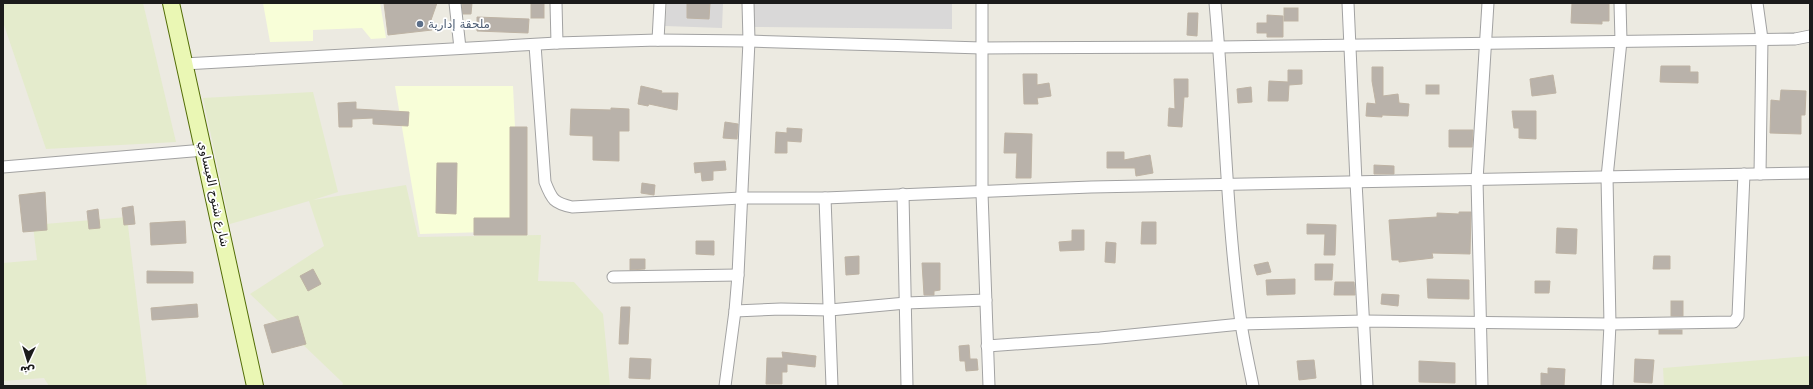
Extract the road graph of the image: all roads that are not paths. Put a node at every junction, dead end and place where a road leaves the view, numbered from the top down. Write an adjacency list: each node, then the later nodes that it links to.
1 (170, 3): 24 (street, شارع شتوح العيساوي)
2 (455, 3): 22 (street)
3 (556, 3): 17 (street)
4 (660, 3): 14 (street)
5 (748, 3): 15 (street)
6 (982, 3): 23 (street)
7 (1215, 3): 21 (street)
8 (1348, 3): 19 (street)
9 (1488, 3): 20 (street)
10 (1620, 3): 16 (street)
11 (1757, 3): 13 (street)
12 (1810, 36): 13 (street)
13 (1762, 39): 16 (street); 29 (street)
14 (658, 40): 15 (street); 17 (street)
15 (749, 41): 23 (street); 36 (street)
16 (1621, 41): 20 (street); 30 (street)
17 (557, 43): 18 (street)
18 (535, 44): 22 (street); 36 (street)
19 (1350, 44): 20 (street); 21 (street); 32 (street)
20 (1486, 44): 31 (street)
21 (1219, 47): 23 (street); 33 (street)
22 (460, 48): 24 (street)
23 (982, 48): 34 (street)
24 (184, 64): 25 (street, شارع شتوح العيساوي)
25 (204, 150): 26 (street); 49 (street, شارع شتوح العيساوي)
26 (3, 167)
27 (1810, 173): 29 (street)
28 (1744, 174): 29 (street); 30 (street); 47 (street)
29 (1760, 174)
30 (1607, 177): 31 (street); 47 (street)
31 (1477, 180): 32 (street); 45 (street)
32 (1356, 182): 33 (street); 44 (street)
33 (1227, 183): 34 (street); 46 (street)
34 (982, 193): 35 (street); 40 (street)
35 (903, 194): 37 (street); 41 (street)
36 (741, 198): 37 (street); 38 (street)
37 (825, 198): 42 (street)
38 (738, 274): 39 (street); 43 (street)
39 (613, 277)
40 (986, 300): 41 (street); 48 (street)
41 (906, 303): 42 (street); 52 (street)
42 (830, 310): 43 (street); 51 (street)
43 (735, 311): 50 (street)
44 (1364, 321): 45 (street); 46 (street); 55 (street)
45 (1480, 322): 47 (street); 56 (street)
46 (1241, 324): 48 (street); 54 (street)
47 (1610, 324): 57 (street)
48 (987, 346): 53 (street)
49 (256, 386)
50 (725, 386)
51 (832, 386)
52 (907, 386)
53 (989, 386)
54 (1253, 386)
55 (1368, 386)
56 (1482, 386)
57 (1607, 386)

